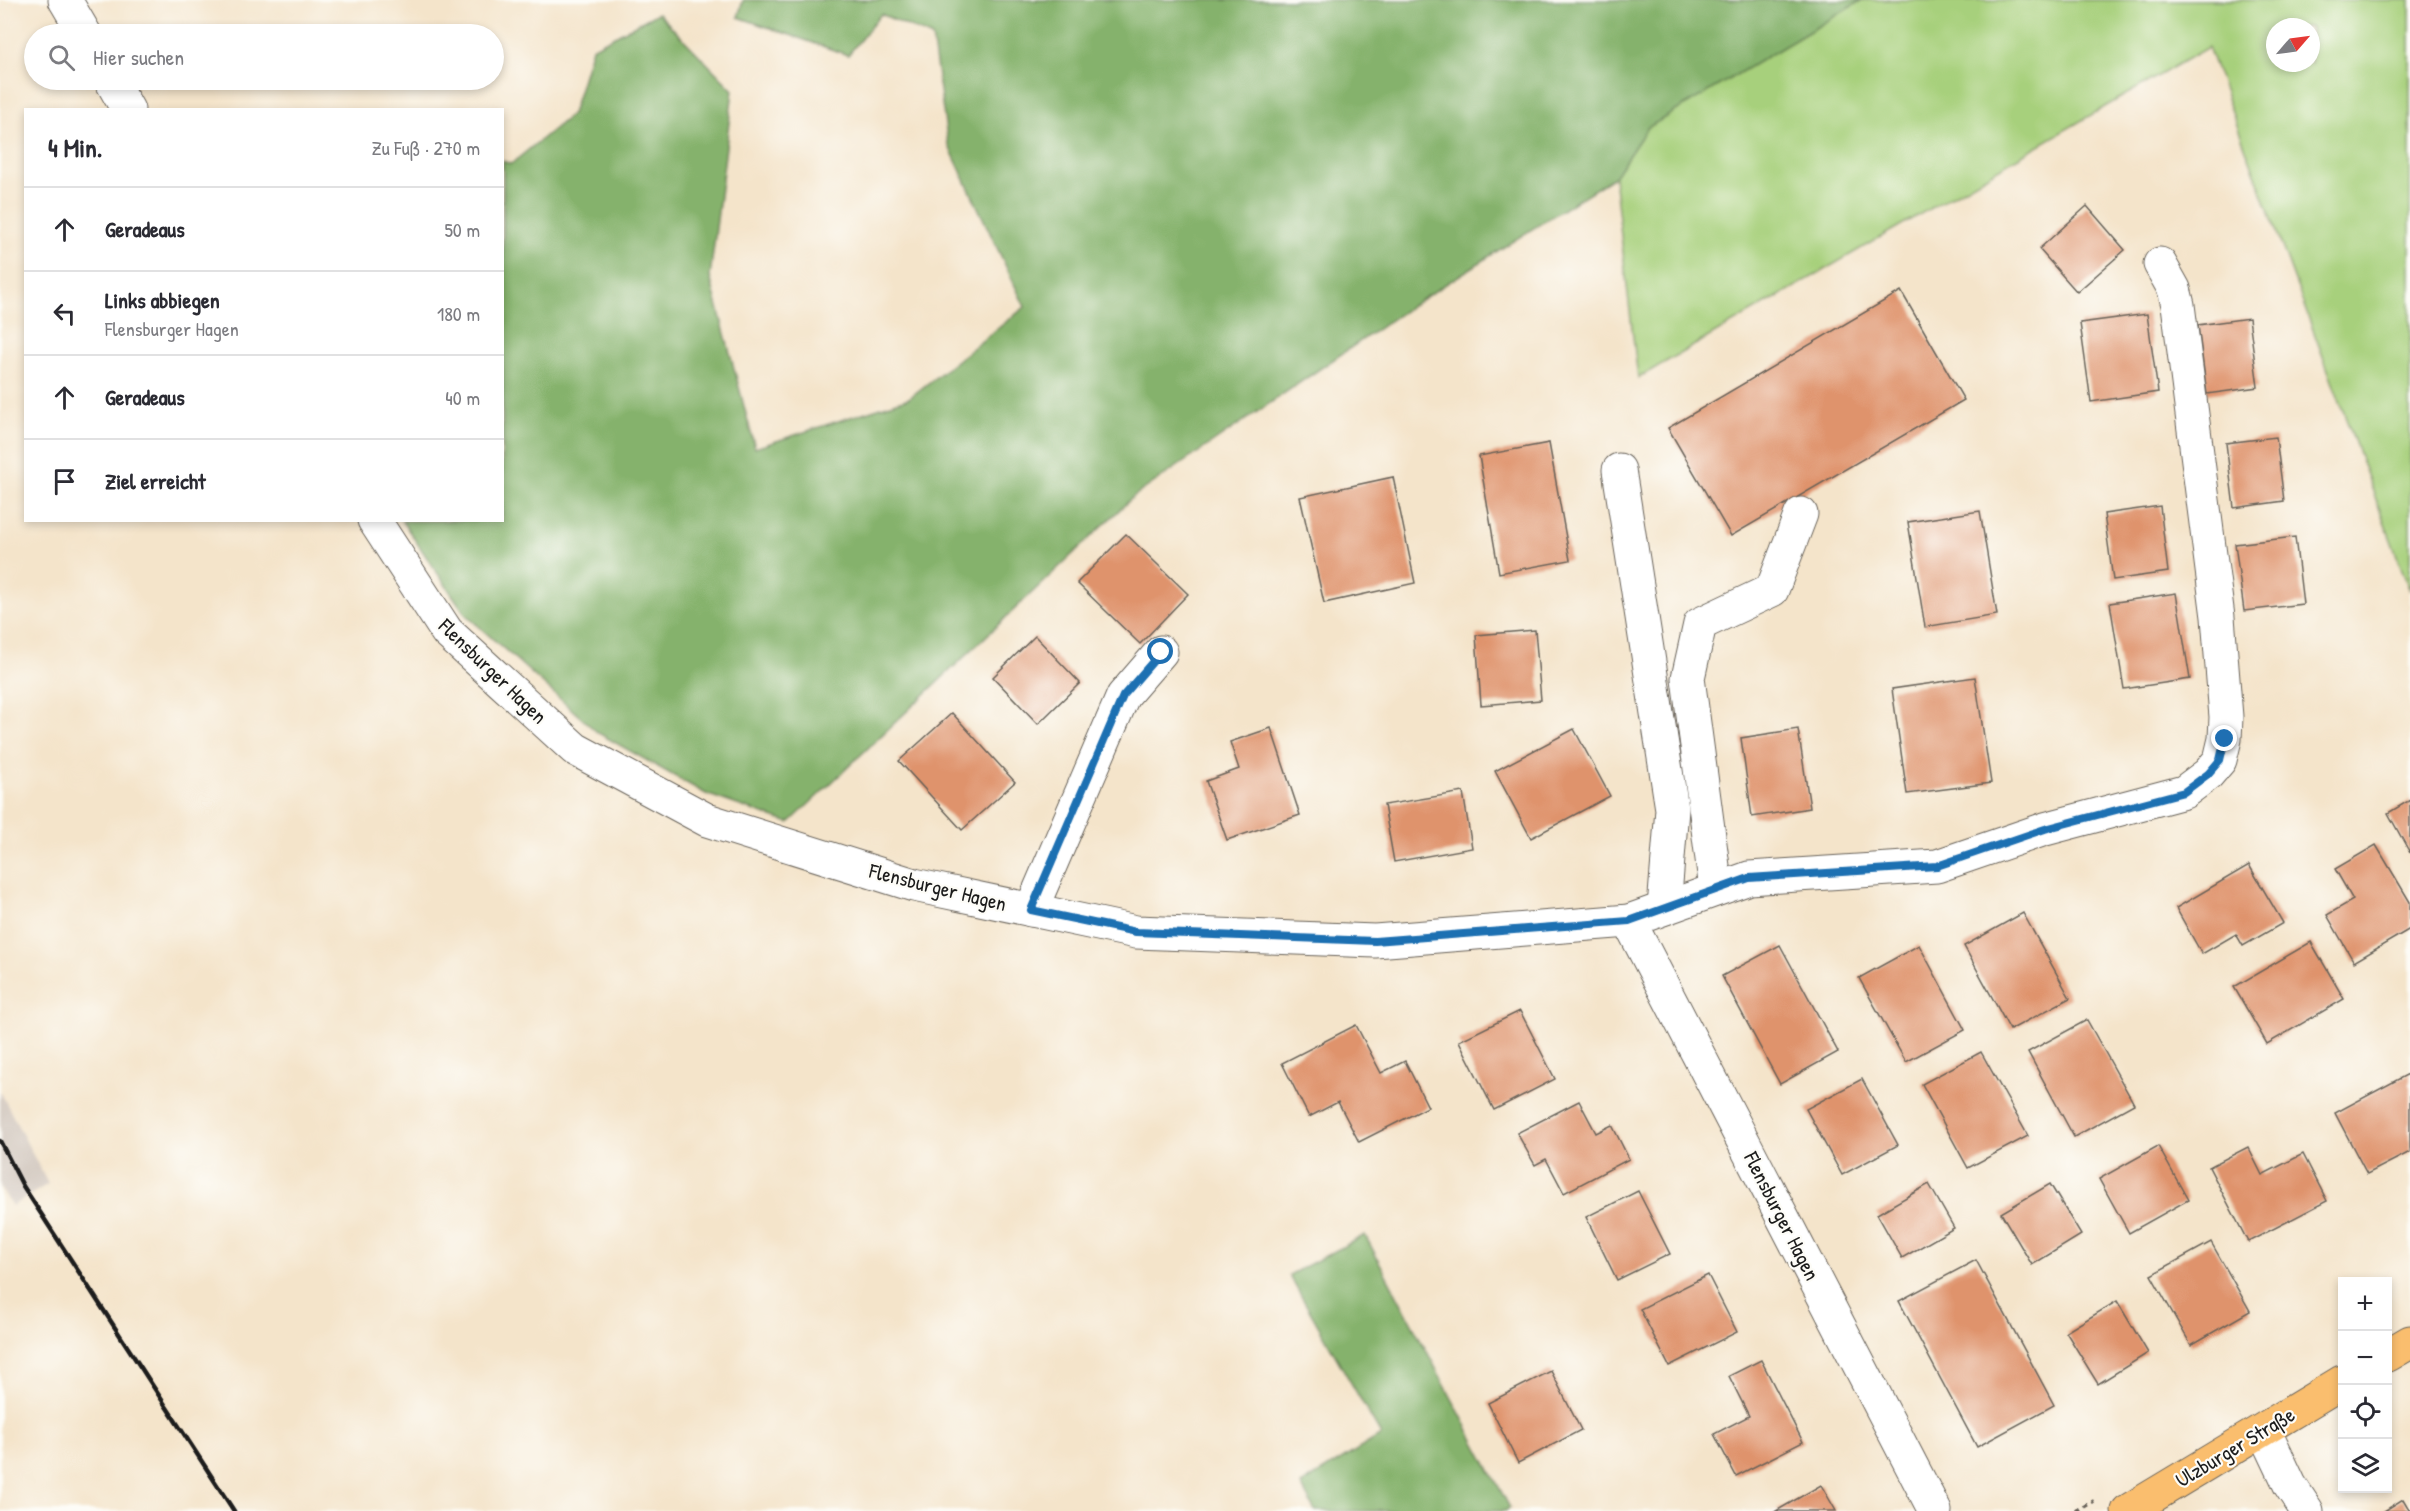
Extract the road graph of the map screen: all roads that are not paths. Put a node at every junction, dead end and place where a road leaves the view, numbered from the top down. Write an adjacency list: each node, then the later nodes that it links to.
1 (65, 0): 2 (street)
2 (79, 24)
3 (117, 90): 4 (street)
4 (127, 108)
5 (2160, 264): 10 (street, Flensburger Hagen)
6 (1619, 470): 11 (street)
7 (1802, 514): 10 (street)
8 (375, 522): 12 (street, Flensburger Hagen)
9 (1161, 652): 12 (street)
10 (1716, 890): 11 (street, Flensburger Hagen)
11 (1664, 908): 13 (street, Flensburger Hagen)
12 (1031, 910): 13 (street, Flensburger Hagen)
13 (1629, 921): 19 (street, Flensburger Hagen)
14 (2410, 1342): 15 (main road)
15 (2392, 1353)
16 (2338, 1385): 17 (main road, Ulzburger Straße)
17 (2264, 1430): 18 (main road, Ulzburger Straße); 21 (street)
18 (2165, 1502): 20 (main road, Ulzburger Straße)
19 (1935, 1511)
20 (2128, 1511)
21 (2307, 1511)

